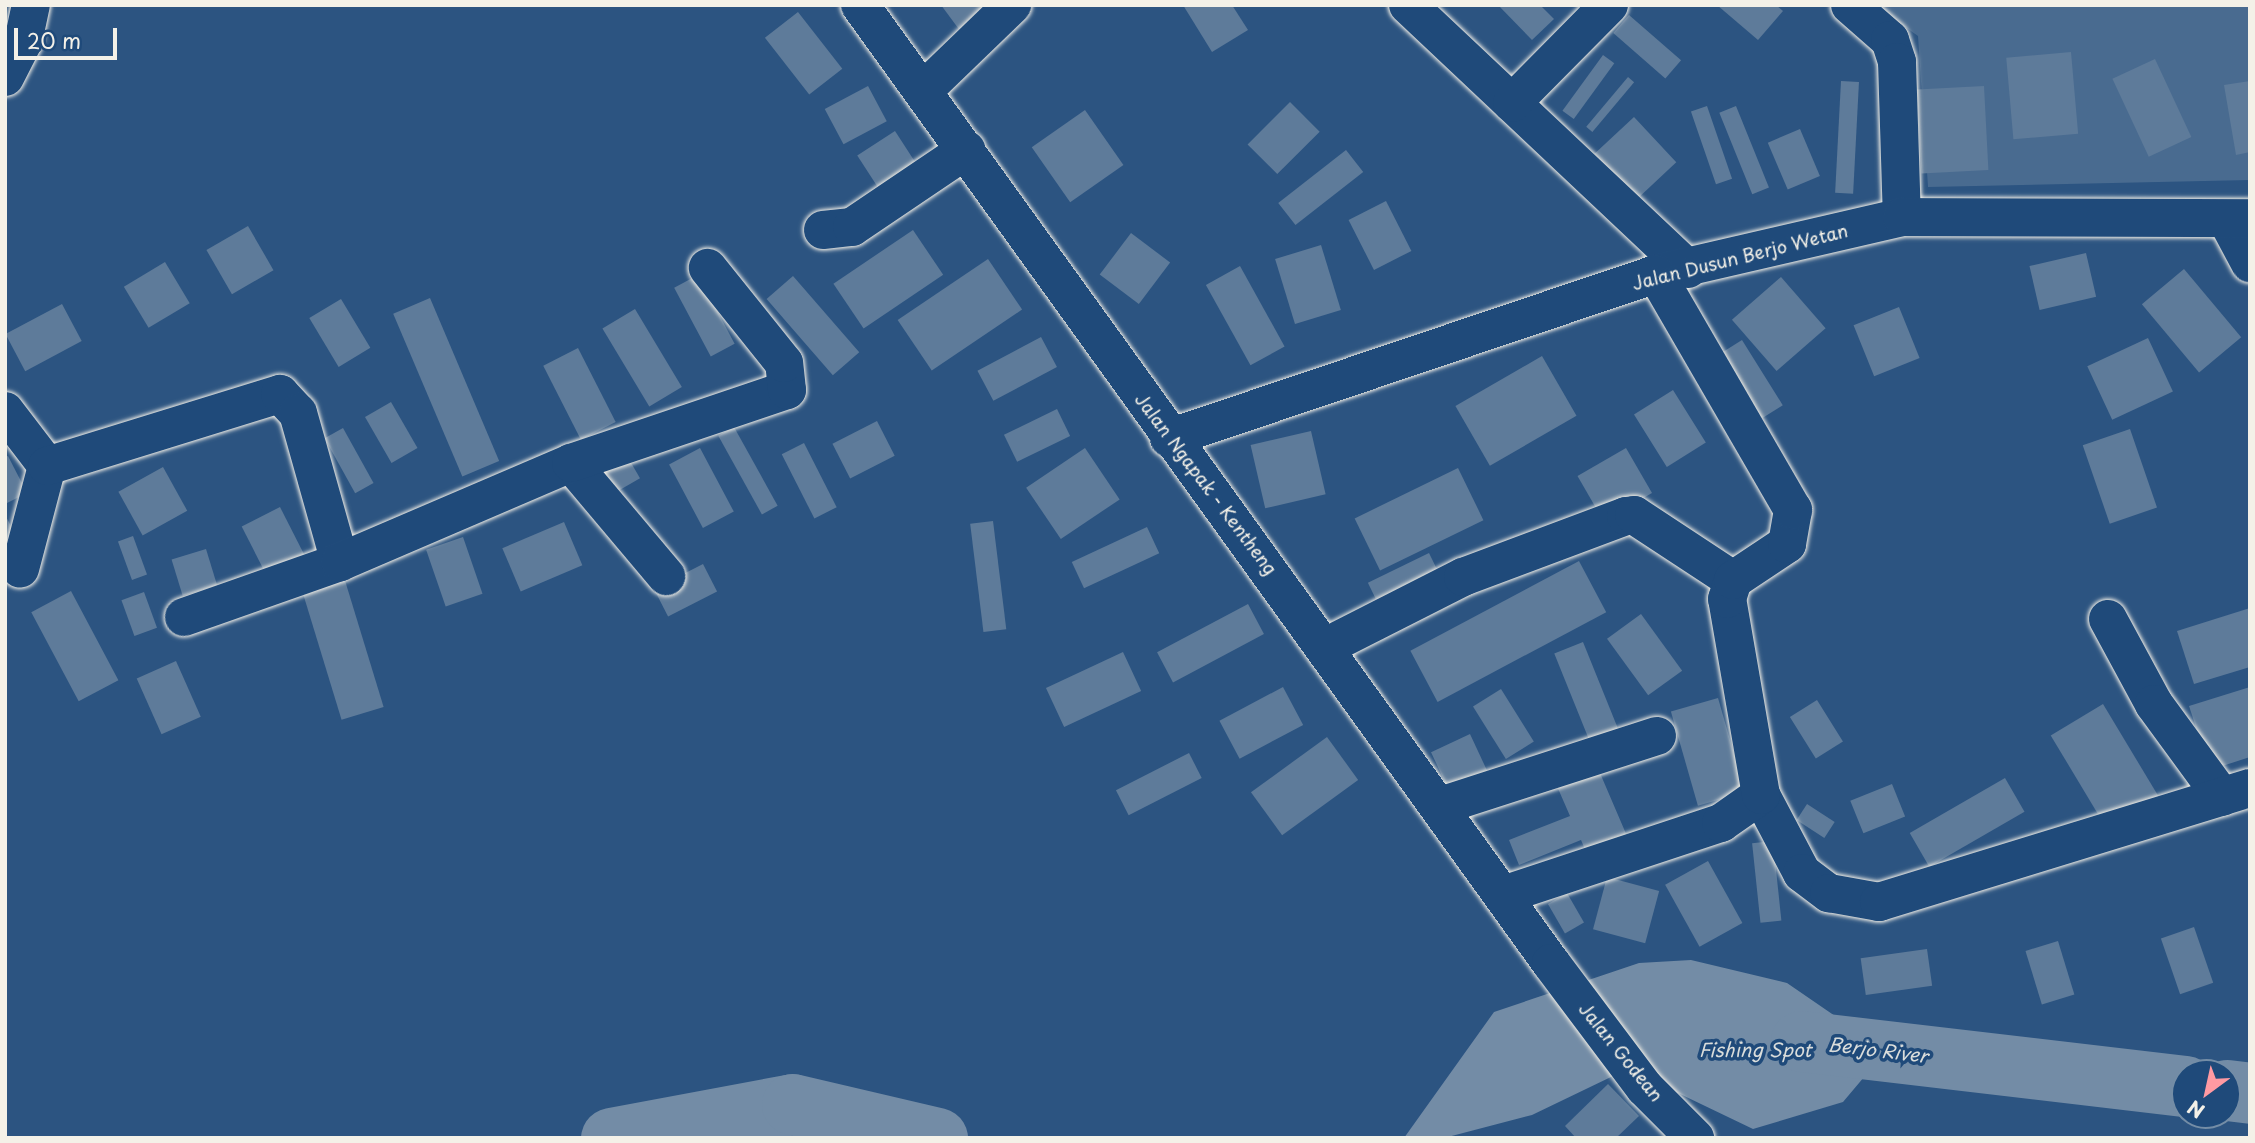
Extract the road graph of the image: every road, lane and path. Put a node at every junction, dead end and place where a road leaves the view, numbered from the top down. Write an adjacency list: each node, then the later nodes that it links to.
1 (31, 5): 7 (street)
2 (860, 5): 8 (street, Jalan Ngapak - Kentheng)
3 (1012, 5): 8 (street)
4 (1408, 5): 9 (street)
5 (1609, 5): 9 (street)
6 (1850, 5): 11 (street)
7 (5, 77)
8 (923, 91): 10 (street, Jalan Ngapak - Kentheng)
9 (1512, 103): 16 (street)
10 (965, 150): 13 (street); 18 (street, Jalan Ngapak - Kentheng)
11 (1902, 217): 12 (street, Jalan Dusun Berjo Wetan); 16 (street, Jalan Dusun Berjo Wetan)
12 (2239, 219): 14 (street)
13 (823, 230)
14 (2250, 263)
15 (708, 268): 19 (street)
16 (1672, 272): 18 (street, Jalan Dusun Berjo Wetan); 24 (street)
17 (5, 411): 20 (street)
18 (1169, 438): 27 (street, Jalan Ngapak - Kentheng)
19 (571, 463): 21 (street); 23 (street)
20 (47, 466): 21 (street); 22 (street)
21 (340, 562): 25 (street)
22 (20, 569)
23 (666, 576)
24 (1733, 580): 27 (street); 30 (street)
25 (184, 617)
26 (2108, 619): 29 (street)
27 (1325, 647): 31 (street, Jalan Ngapak - Kentheng)
28 (1657, 736): 31 (street)
29 (2236, 792): 30 (street)
30 (1761, 795): 32 (street)
31 (1440, 806): 32 (street, Jalan Ngapak - Kentheng)
32 (1503, 895): 33 (street, Jalan Ngapak - Kentheng)
33 (1551, 963): 34 (street, Jalan Godean)
34 (1695, 1138)

